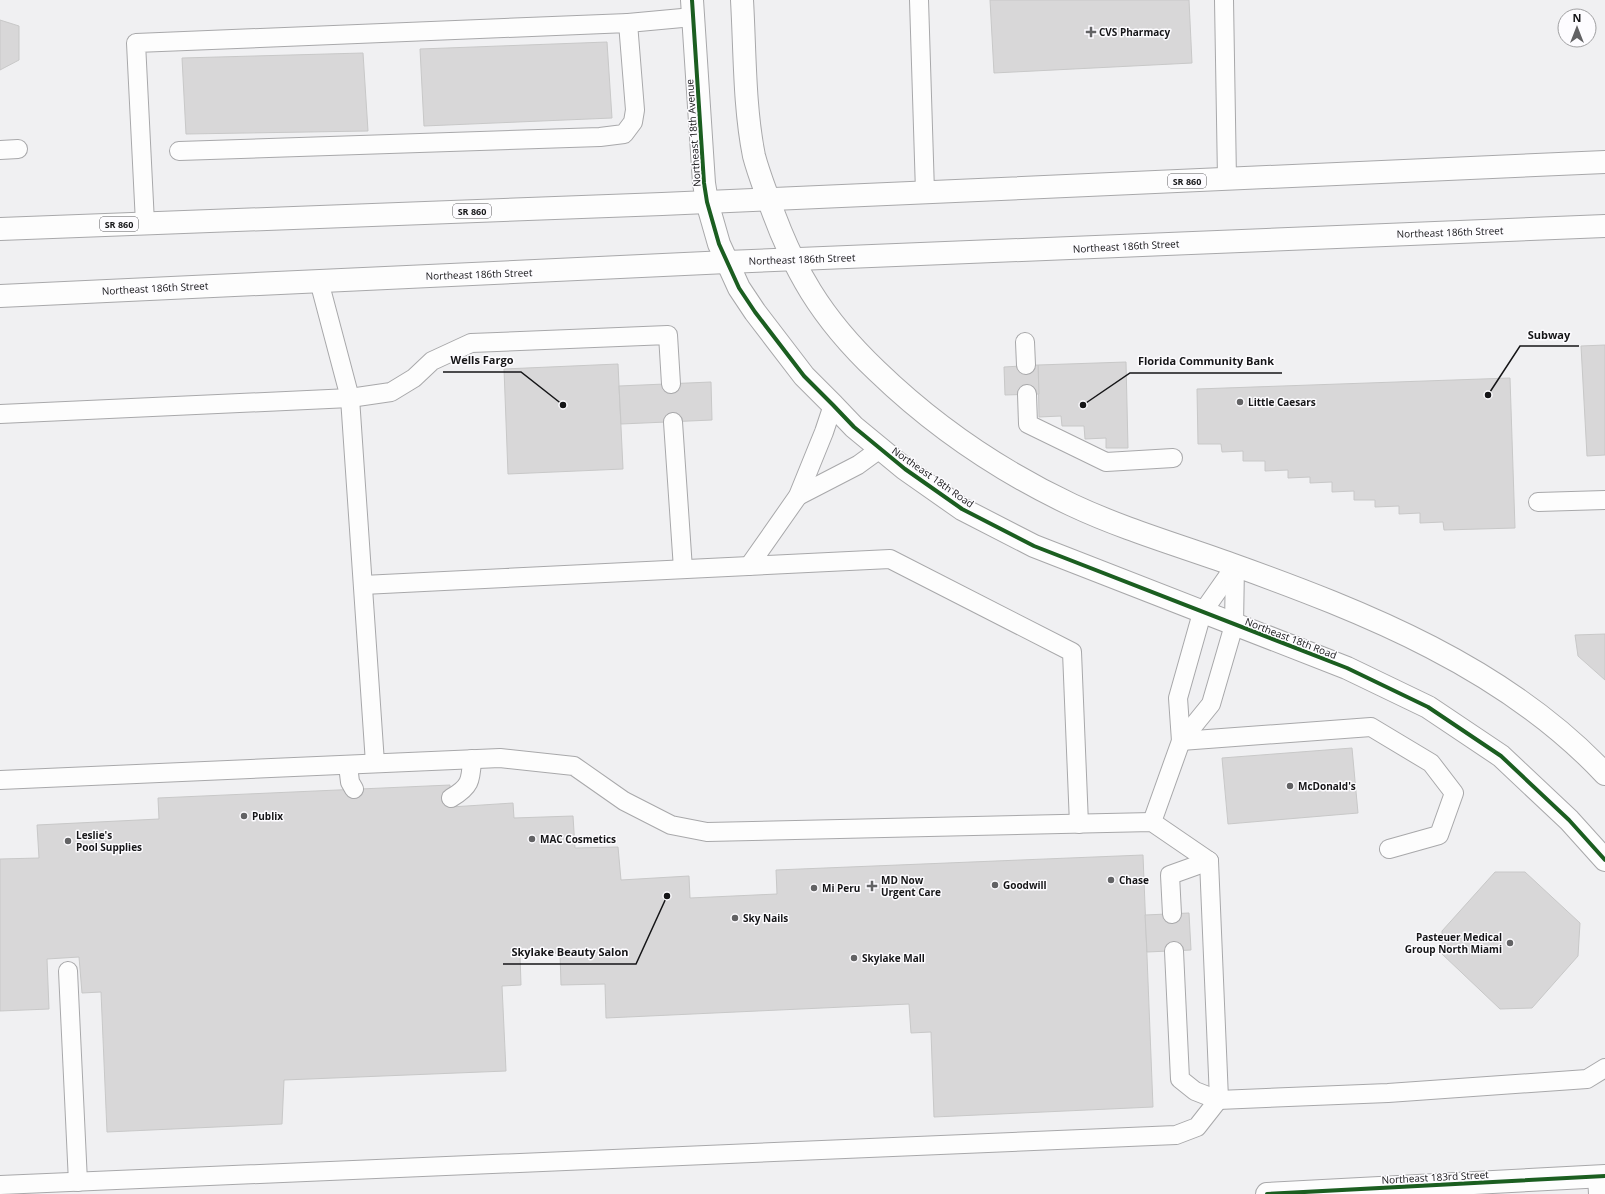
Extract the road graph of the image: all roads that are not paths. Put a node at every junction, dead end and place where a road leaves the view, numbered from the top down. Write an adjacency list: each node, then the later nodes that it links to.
1 (742, 0): 10 (main road)
2 (919, 0): 9 (lane)
3 (1224, 0): 8 (lane)
4 (693, 9): 5 (lane); 11 (main road, Northeast 18th Avenue)
5 (628, 23): 6 (lane); 12 (lane)
6 (179, 151)
7 (1605, 162): 8 (main road, SR 860)
8 (1227, 179): 9 (main road, SR 860)
9 (925, 192): 10 (main road, SR 860)
10 (768, 198): 11 (main road, SR 860); 15 (main road)
11 (707, 202): 12 (main road, SR 860); 16 (main road, Northeast 18th Avenue)
12 (145, 223): 14 (main road, SR 860)
13 (1605, 226): 15 (main road, Northeast 186th Street)
14 (0, 229)
15 (792, 259): 16 (main road, Northeast 186th Street); 33 (main road)
16 (727, 262): 17 (main road, Northeast 186th Street); 24 (main road, Northeast 18th Road)
17 (319, 281): 18 (main road, Northeast 186th Street); 23 (lane)
18 (0, 296)
19 (1025, 342): 20 (lane)
20 (1026, 366)
21 (671, 384): 23 (lane)
22 (1027, 394): 28 (lane)
23 (350, 398): 25 (lane); 35 (lane)
24 (833, 405): 27 (main road, Northeast 18th Road); 29 (lane)
25 (0, 414)
26 (673, 422): 34 (lane)
27 (880, 449): 29 (lane); 36 (main road, Northeast 18th Road)
28 (1173, 458)
29 (798, 496): 32 (lane)
30 (1605, 500): 31 (lane)
31 (1538, 502)
32 (749, 566): 34 (lane); 47 (lane)
33 (1235, 566): 36 (lane); 37 (lane); 42 (main road)
34 (683, 569): 35 (lane)
35 (363, 585): 40 (lane)
36 (1202, 613): 37 (main road, Northeast 18th Road); 38 (lane)
37 (1234, 625): 38 (lane); 49 (main road, Northeast 18th Road)
38 (1181, 741): 46 (lane); 48 (lane)
39 (472, 759): 40 (lane); 45 (lane); 47 (lane)
40 (375, 763): 41 (lane)
41 (348, 765): 43 (lane); 44 (lane)
42 (1605, 774)
43 (0, 780)
44 (354, 789)
45 (451, 798)
46 (1152, 822): 47 (lane); 50 (lane)
47 (1079, 824)
48 (1389, 849)
49 (1605, 860)
50 (1208, 861): 51 (lane); 55 (lane)
51 (1172, 914)
52 (1174, 951): 55 (lane)
53 (68, 971): 56 (lane)
54 (1605, 1068): 55 (lane)
55 (1218, 1100): 56 (lane)
56 (78, 1182): 58 (lane)
57 (1600, 1182): 59 (main road, Northeast 183rd Street)
58 (0, 1185)
59 (1501, 1188): 60 (main road, Northeast 183rd Street)
60 (1355, 1192): 61 (main road, Northeast 183rd Street)
61 (1267, 1194)

